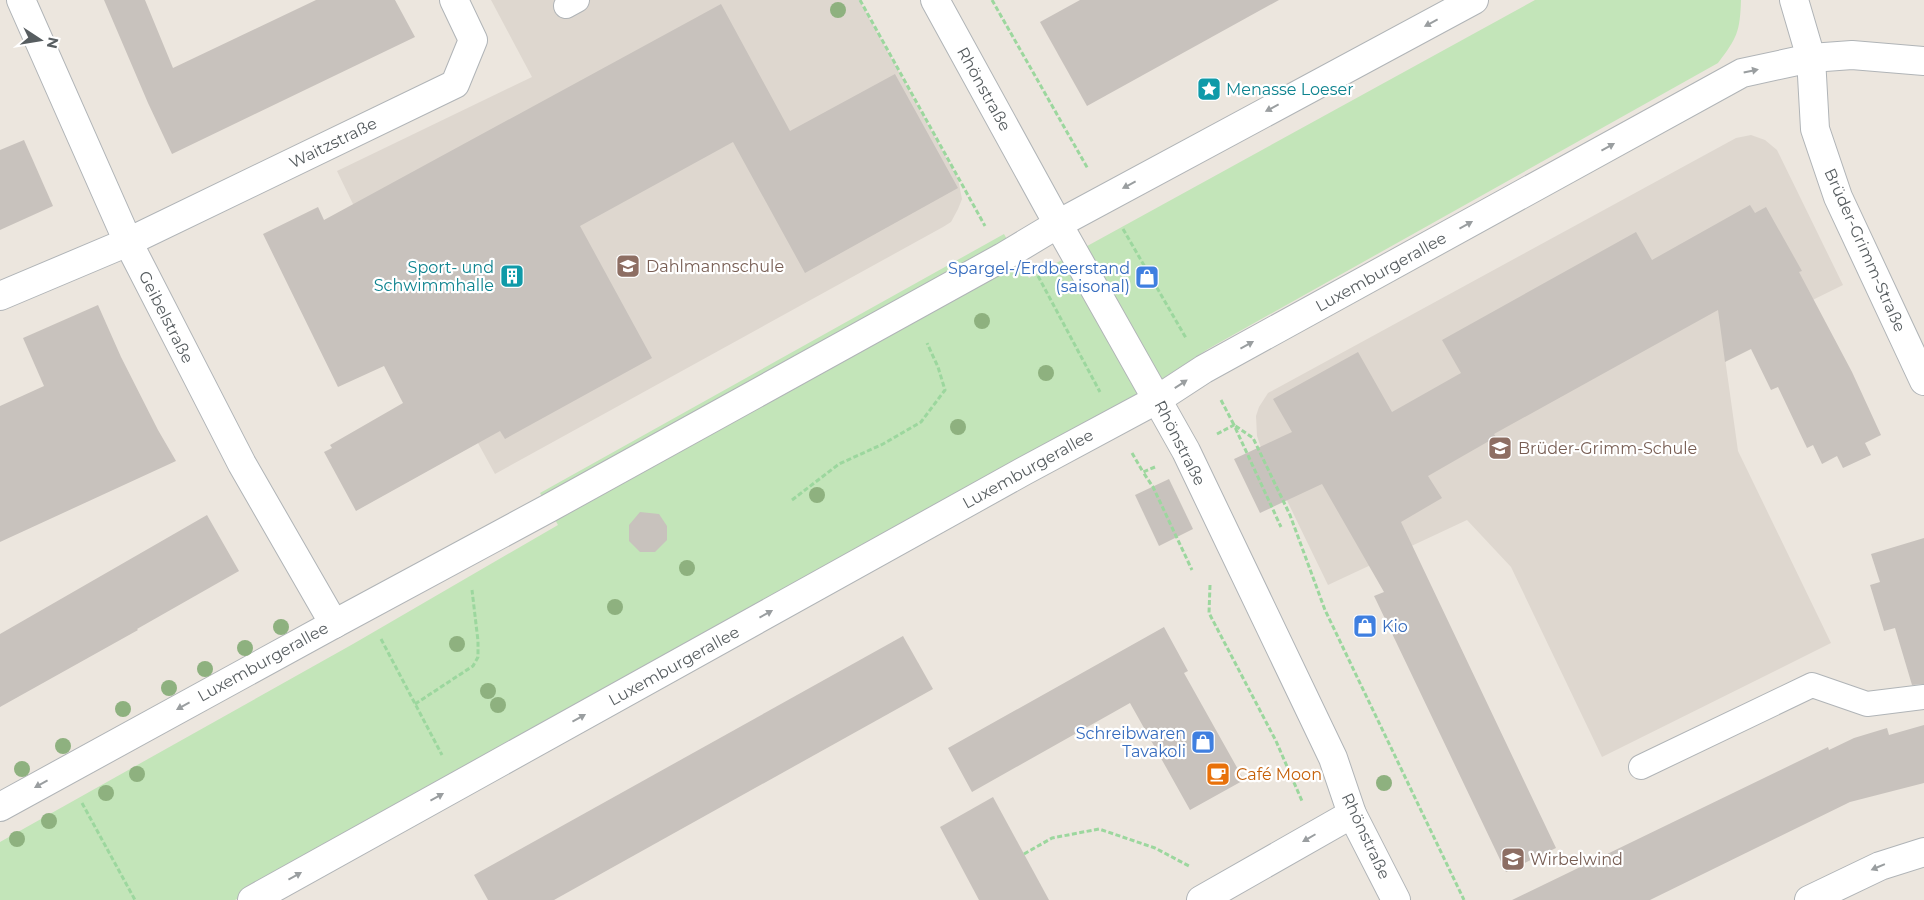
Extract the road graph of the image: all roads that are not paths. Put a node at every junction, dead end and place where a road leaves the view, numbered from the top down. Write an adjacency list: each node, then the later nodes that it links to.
1 (21, 0): 9 (street, Geibelstraße)
2 (454, 0): 9 (street, Waitzstraße)
3 (935, 0): 8 (street, Rhönstraße)
4 (1474, 0): 8 (street, Luxemburgerallee, one-way to 8)
5 (1794, 0): 6 (street, Brüder-Grimm-Straße)
6 (1811, 58): 7 (street, Luxemburgerallee); 11 (street, Brüder-Grimm-Straße); 12 (street, Luxemburgerallee, one-way to 6)
7 (1924, 61)
8 (1058, 224): 12 (street, Rhönstraße); 13 (street, Luxemburgerallee)
9 (128, 242): 10 (street, Waitzstraße); 13 (street, Geibelstraße)
10 (0, 296)
11 (1924, 380)
12 (1158, 399): 17 (street, Rhönstraße); 20 (street, Luxemburgerallee, one-way to 12)
13 (334, 624): 16 (street, Luxemburgerallee, one-way to 16)
14 (1924, 697): 15 (lane)
15 (1641, 767)
16 (0, 807)
17 (1352, 814): 19 (street, one-way to 19); 21 (street, Rhönstraße)
18 (1924, 852): 22 (street, one-way to 22)
19 (1206, 897)
20 (252, 900)
21 (1396, 900)
22 (1809, 900)

